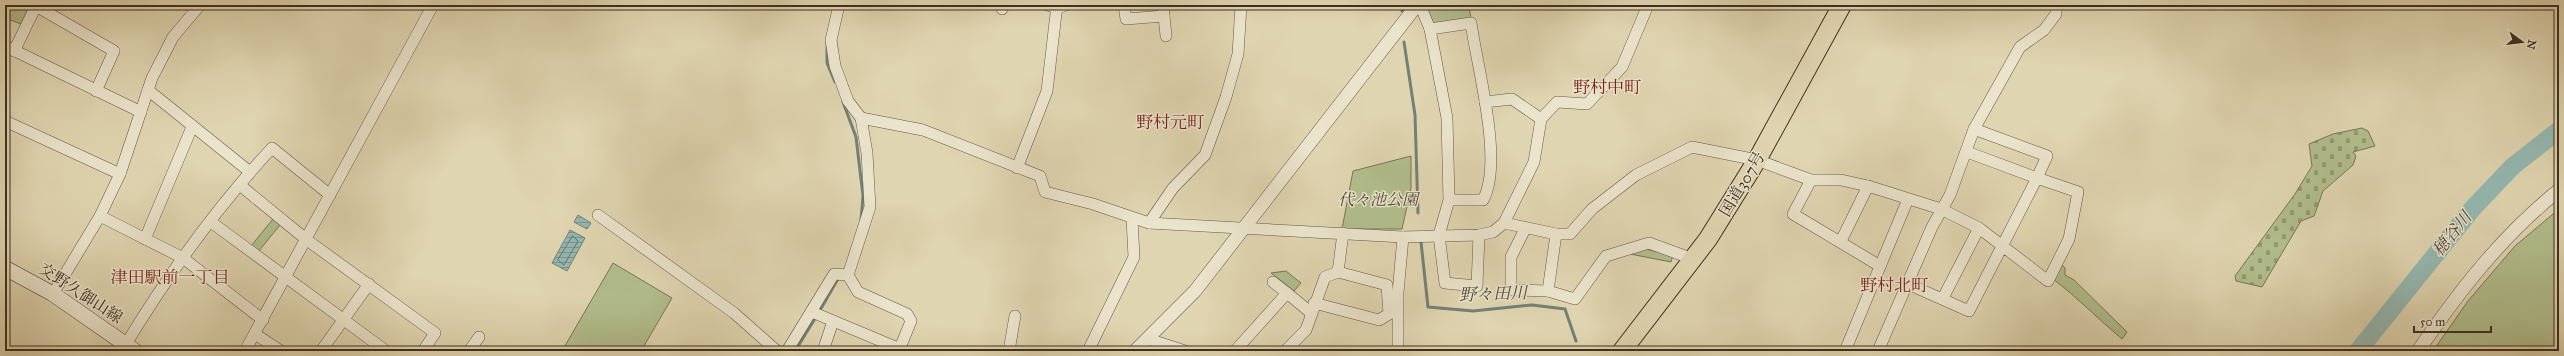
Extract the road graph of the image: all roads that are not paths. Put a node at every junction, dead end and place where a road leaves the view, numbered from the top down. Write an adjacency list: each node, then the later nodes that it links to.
1 (200, 5): 16 (street)
2 (434, 5): 35 (street)
3 (839, 5): 20 (street)
4 (1124, 5): 12 (street)
5 (1241, 5): 43 (street)
6 (1417, 5): 47 (street)
7 (1420, 5): 13 (street)
8 (1648, 5): 21 (street)
9 (1842, 5): 26 (highway, 国道307号)
10 (2056, 5): 24 (street)
11 (1057, 6): 27 (street)
12 (1164, 11): 14 (street)
13 (1430, 29): 18 (street); 37 (street)
14 (1166, 36)
15 (10, 48): 17 (street); 17 (street)
16 (148, 90): 19 (street); 23 (street)
17 (96, 91): 19 (street)
18 (1486, 102): 21 (street); 37 (street)
19 (141, 112): 29 (street)
20 (861, 118): 27 (street); 62 (street)
21 (1541, 119): 44 (street)
22 (5, 121): 29 (street)
23 (192, 127): 28 (street); 53 (street)
24 (1974, 129): 25 (street); 30 (street)
25 (1967, 152): 30 (street); 38 (street)
26 (1757, 160): 31 (street); 49 (street); 58 (highway, 国道307号)
27 (1017, 168): 41 (street)
28 (250, 172): 32 (street); 35 (street)
29 (120, 174): 40 (street)
30 (2038, 178): 56 (street); 56 (street)
31 (1811, 180): 33 (street); 55 (street)
32 (241, 186): 42 (street); 54 (street)
33 (1868, 186): 36 (street); 55 (street)
34 (2559, 190): 101 (street)
35 (330, 196): 54 (street)
36 (1908, 199): 38 (street); 59 (street)
37 (1449, 200): 50 (street)
38 (1941, 209): 45 (street); 66 (street)
39 (598, 215): 89 (street)
40 (100, 216): 53 (street); 69 (street)
41 (1132, 219): 43 (street); 93 (street)
42 (211, 222): 57 (street); 63 (street)
43 (1149, 223): 47 (street)
44 (1504, 223): 46 (street); 51 (street)
45 (1978, 228): 56 (street); 70 (street)
46 (1525, 229): 49 (street); 67 (street)
47 (1245, 230): 48 (street); 79 (street)
48 (1343, 233): 52 (street); 61 (street)
49 (1556, 234): 67 (street)
50 (1439, 235): 51 (street); 51 (street); 52 (street)
51 (1479, 235)
52 (1403, 237): 97 (street)
53 (145, 239): 57 (street)
54 (307, 240): 63 (street); 65 (street)
55 (1841, 241): 59 (street)
56 (2001, 247): 70 (street)
57 (183, 258): 74 (street); 80 (street)
58 (1693, 258): 67 (street); 98 (highway, 国道307号)
59 (1880, 266): 99 (street)
60 (5, 268): 69 (main road, 交野久御山線)
61 (1338, 272): 71 (street); 71 (street)
62 (843, 274): 72 (street); 82 (street)
63 (285, 278): 74 (street); 75 (street)
64 (1273, 282): 68 (street)
65 (369, 284): 75 (street); 87 (street)
66 (1908, 284): 70 (street); 100 (street)
67 (1548, 291)
68 (1287, 293): 71 (street); 95 (street)
69 (53, 294): 80 (main road, 交野久御山線)
70 (1943, 298)
71 (1312, 307): 96 (street)
72 (816, 313): 76 (street); 90 (street)
73 (1015, 316): 92 (street)
74 (263, 320): 77 (street)
75 (343, 320): 85 (street); 86 (street)
76 (833, 321): 82 (street); 91 (street)
77 (255, 334): 83 (street); 84 (street)
78 (479, 337): 88 (street)
79 (1148, 339): 81 (street); 94 (street)
80 (131, 347)
81 (1186, 349)
82 (903, 350)
83 (244, 351)
84 (281, 351)
85 (321, 351)
86 (386, 351)
87 (423, 351)
88 (469, 351)
89 (778, 351)
90 (787, 351)
91 (823, 351)
92 (1009, 351)
93 (1088, 351)
94 (1135, 351)
95 (1235, 351)
96 (1285, 351)
97 (1398, 351)
98 (1622, 351)
99 (1845, 351)
100 (1878, 351)
101 (2418, 351)

